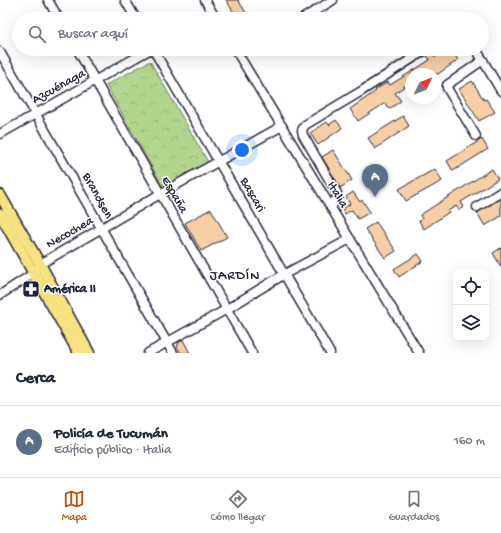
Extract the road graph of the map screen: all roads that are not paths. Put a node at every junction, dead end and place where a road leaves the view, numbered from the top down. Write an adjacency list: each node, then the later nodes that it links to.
1 (48, 0): 5 (street)
2 (125, 0): 6 (street)
3 (205, 0): 7 (street)
4 (333, 0): 8 (street)
5 (55, 12)
6 (132, 12)
7 (212, 12)
8 (313, 12)
9 (0, 52): 19 (street, Brandsen)
10 (81, 56): 17 (street, España)
11 (140, 56): 17 (street, Azcuénaga)
12 (156, 56): 23 (street, Bascari)
13 (239, 56): 20 (street, Italia)
14 (416, 56): 28 (street)
15 (480, 56): 16 (street)
16 (483, 60): 18 (street); 22 (street)
17 (95, 81): 19 (street, Azcuénaga); 25 (street, España)
18 (501, 91)
19 (36, 113): 21 (street, Azcuénaga); 30 (street, Brandsen)
20 (282, 126): 23 (street, Necochea); 28 (street, Italia)
21 (0, 134)
22 (476, 136)
23 (218, 161): 25 (street, Necochea); 34 (street, Bascari)
24 (501, 192): 27 (street)
25 (160, 194): 30 (street, Necochea); 36 (street, España)
26 (0, 195): 32 (main road)
27 (477, 207)
28 (331, 208): 31 (street, Italia)
29 (0, 214): 33 (main road)
30 (101, 229): 32 (street, Necochea); 37 (street, Brandsen)
31 (350, 239): 34 (street); 44 (street, Italia)
32 (40, 264): 33 (street, Necochea); 39 (main road)
33 (34, 273): 35 (street, Necochea); 38 (main road)
34 (284, 275): 36 (street); 43 (street, Bascari)
35 (0, 295)
36 (227, 309): 37 (street); 42 (street, España)
37 (167, 342): 40 (street); 41 (street, Brandsen)
38 (79, 353)
39 (89, 353)
40 (148, 353)
41 (173, 353)
42 (252, 353)
43 (330, 353)
44 (418, 353)

